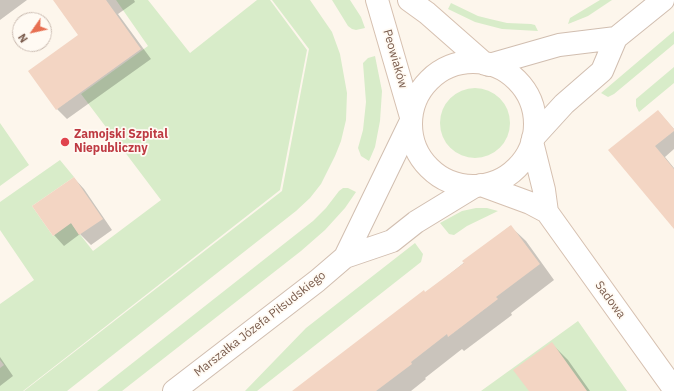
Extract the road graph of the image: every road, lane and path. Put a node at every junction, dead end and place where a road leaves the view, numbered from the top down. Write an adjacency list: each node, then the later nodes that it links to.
1 (377, 0): 6 (main road, Peowiaków)
2 (409, 0): 5 (main road)
3 (663, 0): 4 (main road)
4 (616, 38): 5 (main road); 7 (main road)
5 (487, 64): 6 (main road); 7 (main road)
6 (411, 119): 8 (main road); 10 (main road, Marszałka Józefa Piłsudskiego)
7 (532, 140): 8 (main road); 9 (main road)
8 (478, 186): 9 (main road, Sadowa); 10 (main road, Marszałka Józefa Piłsudskiego)
9 (546, 212): 11 (main road, Sadowa)
10 (345, 257): 12 (main road, Marszałka Józefa Piłsudskiego)
11 (674, 389)
12 (174, 391)

